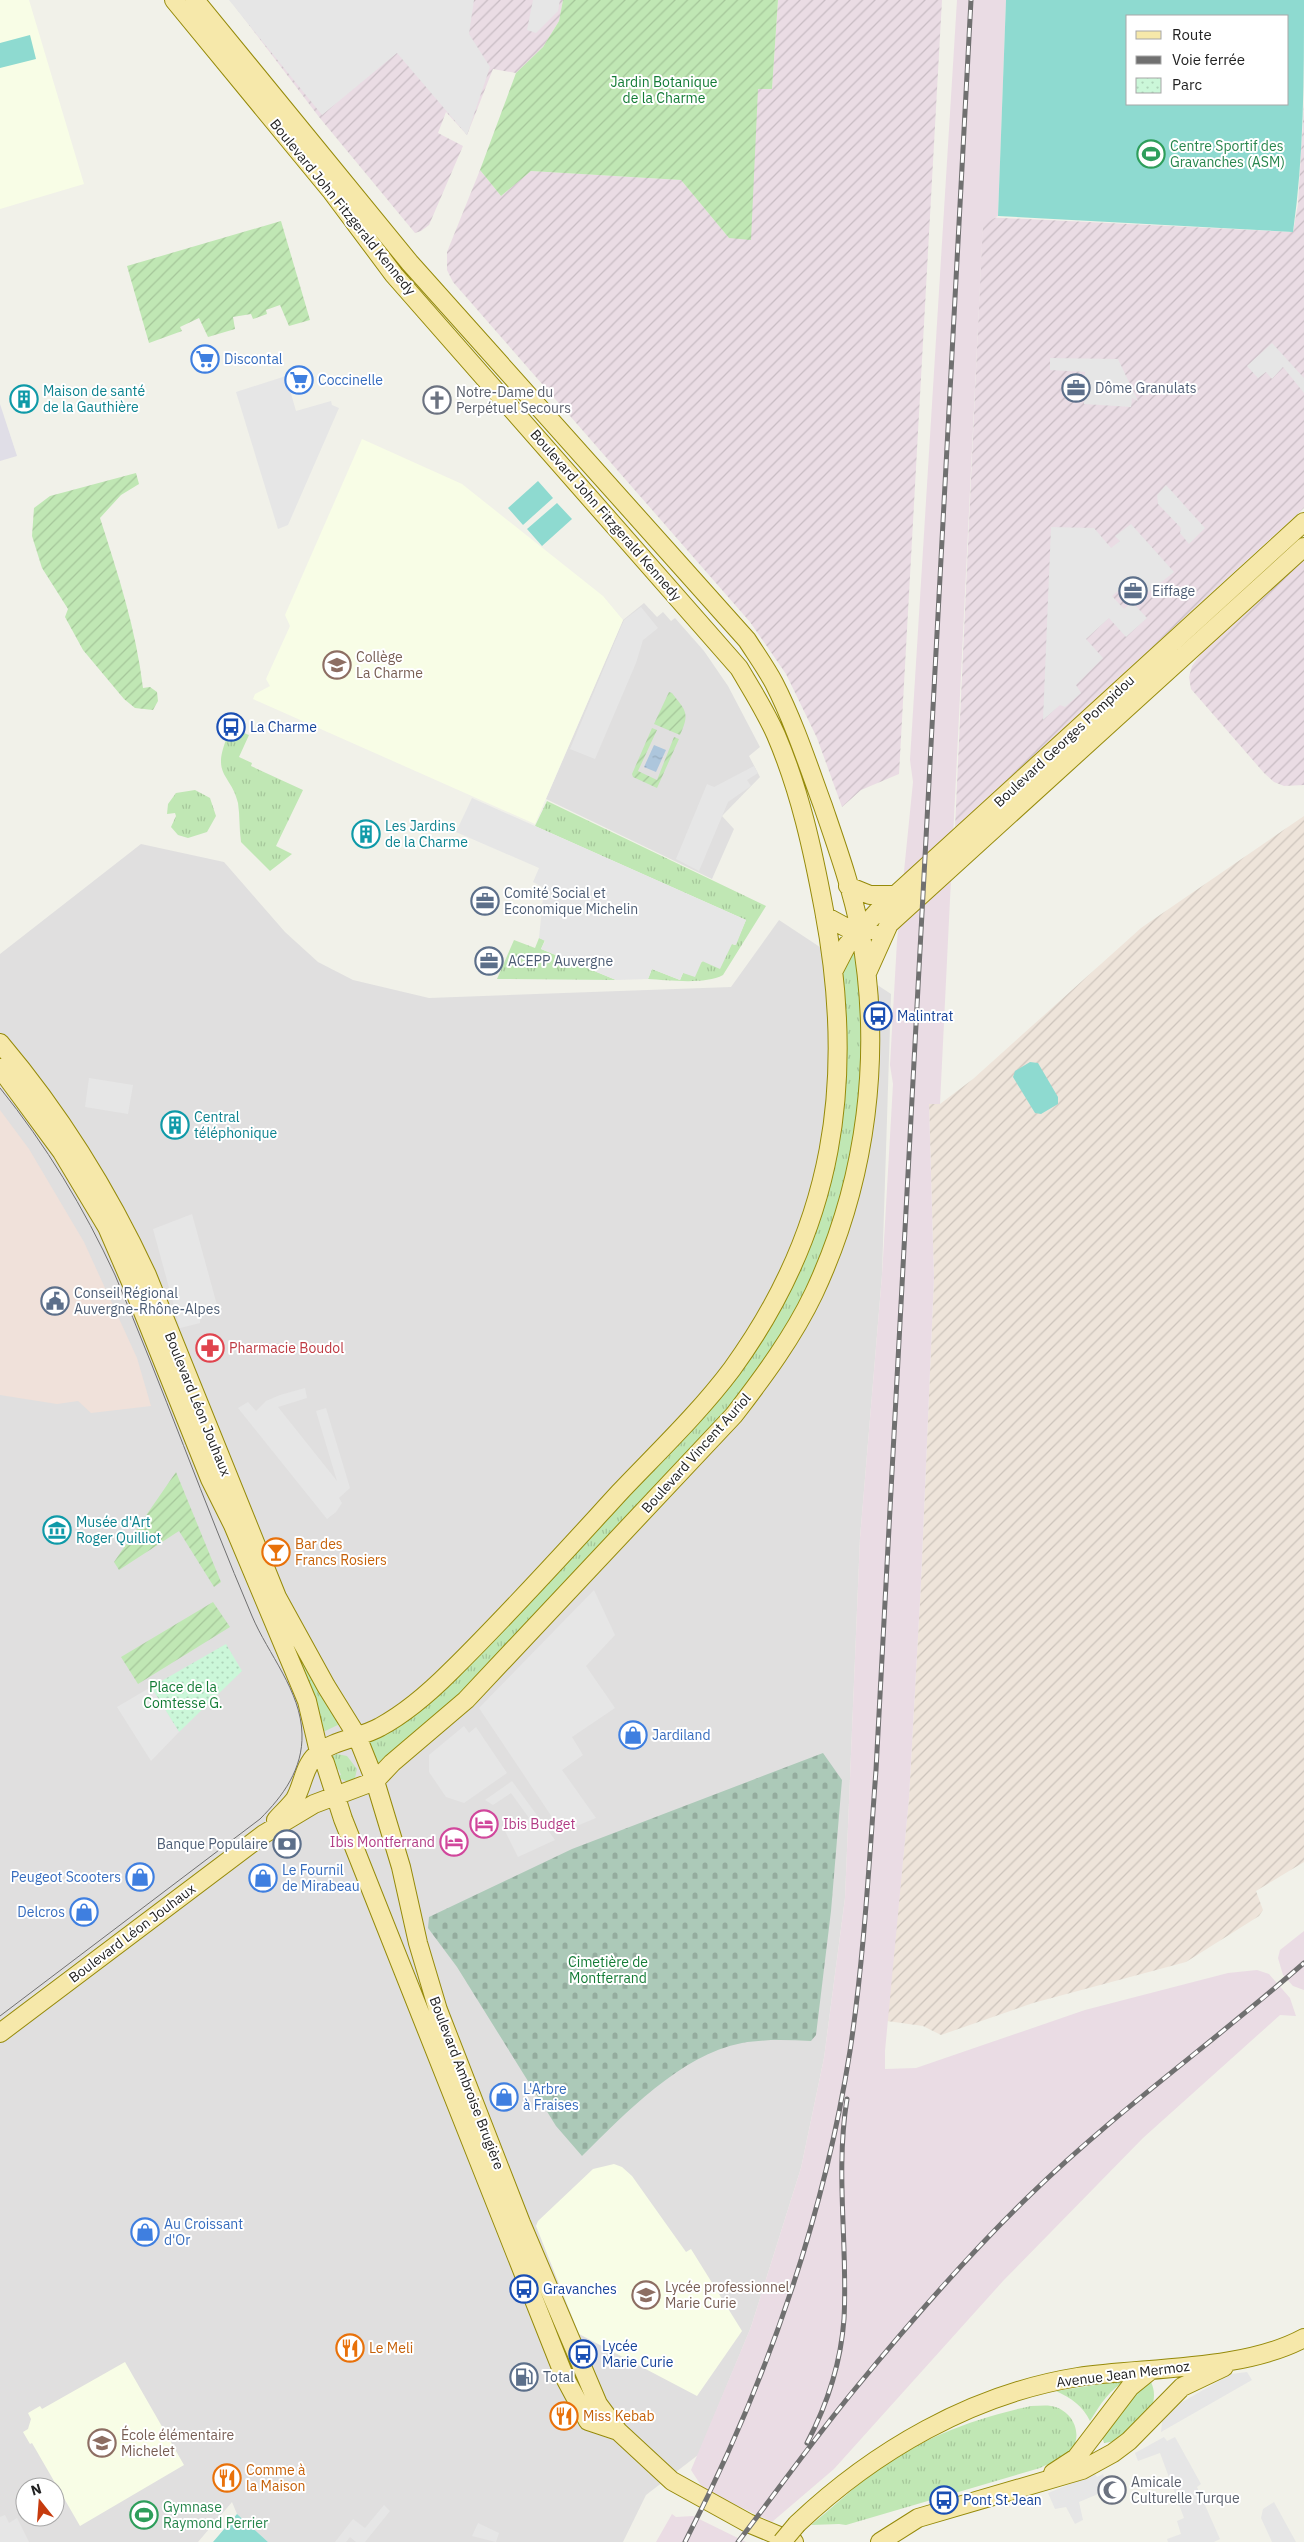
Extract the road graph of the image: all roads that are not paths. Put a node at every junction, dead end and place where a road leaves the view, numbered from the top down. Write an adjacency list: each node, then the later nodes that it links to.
1 (174, 0): 6 (main road, Boulevard John Fitzgerald Kennedy)
2 (195, 0): 5 (main road, Boulevard John Fitzgerald Kennedy)
3 (1304, 522): 8 (main road, Boulevard Georges Pompidou)
4 (1304, 547): 10 (main road, Boulevard Georges Pompidou)
5 (829, 824): 7 (main road, Boulevard Vincent Auriol)
6 (812, 852): 9 (main road, Boulevard Vincent Auriol)
7 (848, 886): 8 (main road); 11 (main road, Boulevard Vincent Auriol)
8 (896, 895): 11 (main road, Boulevard Georges Pompidou)
9 (825, 916): 11 (main road); 12 (main road, Boulevard Vincent Auriol)
10 (889, 924): 11 (main road); 13 (main road, Boulevard Georges Pompidou)
11 (860, 930): 12 (main road, Boulevard Georges Pompidou); 13 (main road, Boulevard Vincent Auriol)
12 (834, 970): 19 (main road, Boulevard Vincent Auriol)
13 (866, 974): 21 (main road, Boulevard Vincent Auriol)
14 (0, 1044): 16 (main road, Boulevard Léon Jouhaux)
15 (0, 1068): 17 (main road, Boulevard Léon Jouhaux)
16 (194, 1392): 17 (main road); 18 (main road, Boulevard Léon Jouhaux)
17 (183, 1413): 18 (main road); 20 (main road, Boulevard Léon Jouhaux)
18 (210, 1434): 19 (main road, Boulevard Léon Jouhaux)
19 (353, 1730): 20 (main road); 21 (main road, Boulevard Ambroise Brugière)
20 (319, 1752): 22 (main road, Boulevard Léon Jouhaux); 23 (main road, Boulevard Léon Jouhaux)
21 (375, 1781): 22 (main road, Boulevard Vincent Auriol); 28 (main road, Boulevard Ambroise Brugière)
22 (337, 1802): 23 (main road, Boulevard Léon Jouhaux); 28 (main road, Boulevard Ambroise Brugière)
23 (264, 1834): 24 (main road, Boulevard Léon Jouhaux)
24 (0, 2033)
25 (1304, 2338): 26 (main road, Avenue Jean Mermoz)
26 (1245, 2358): 27 (main road, Avenue Jean Mermoz); 29 (main road)
27 (1152, 2370): 29 (main road); 31 (main road, Avenue Jean Mermoz, bridge)
28 (618, 2431): 32 (main road, Boulevard Ambroise Brugière)
29 (1039, 2481): 30 (main road)
30 (918, 2518): 33 (main road); 34 (main road)
31 (782, 2542)
32 (794, 2542)
33 (867, 2542)
34 (880, 2542)

